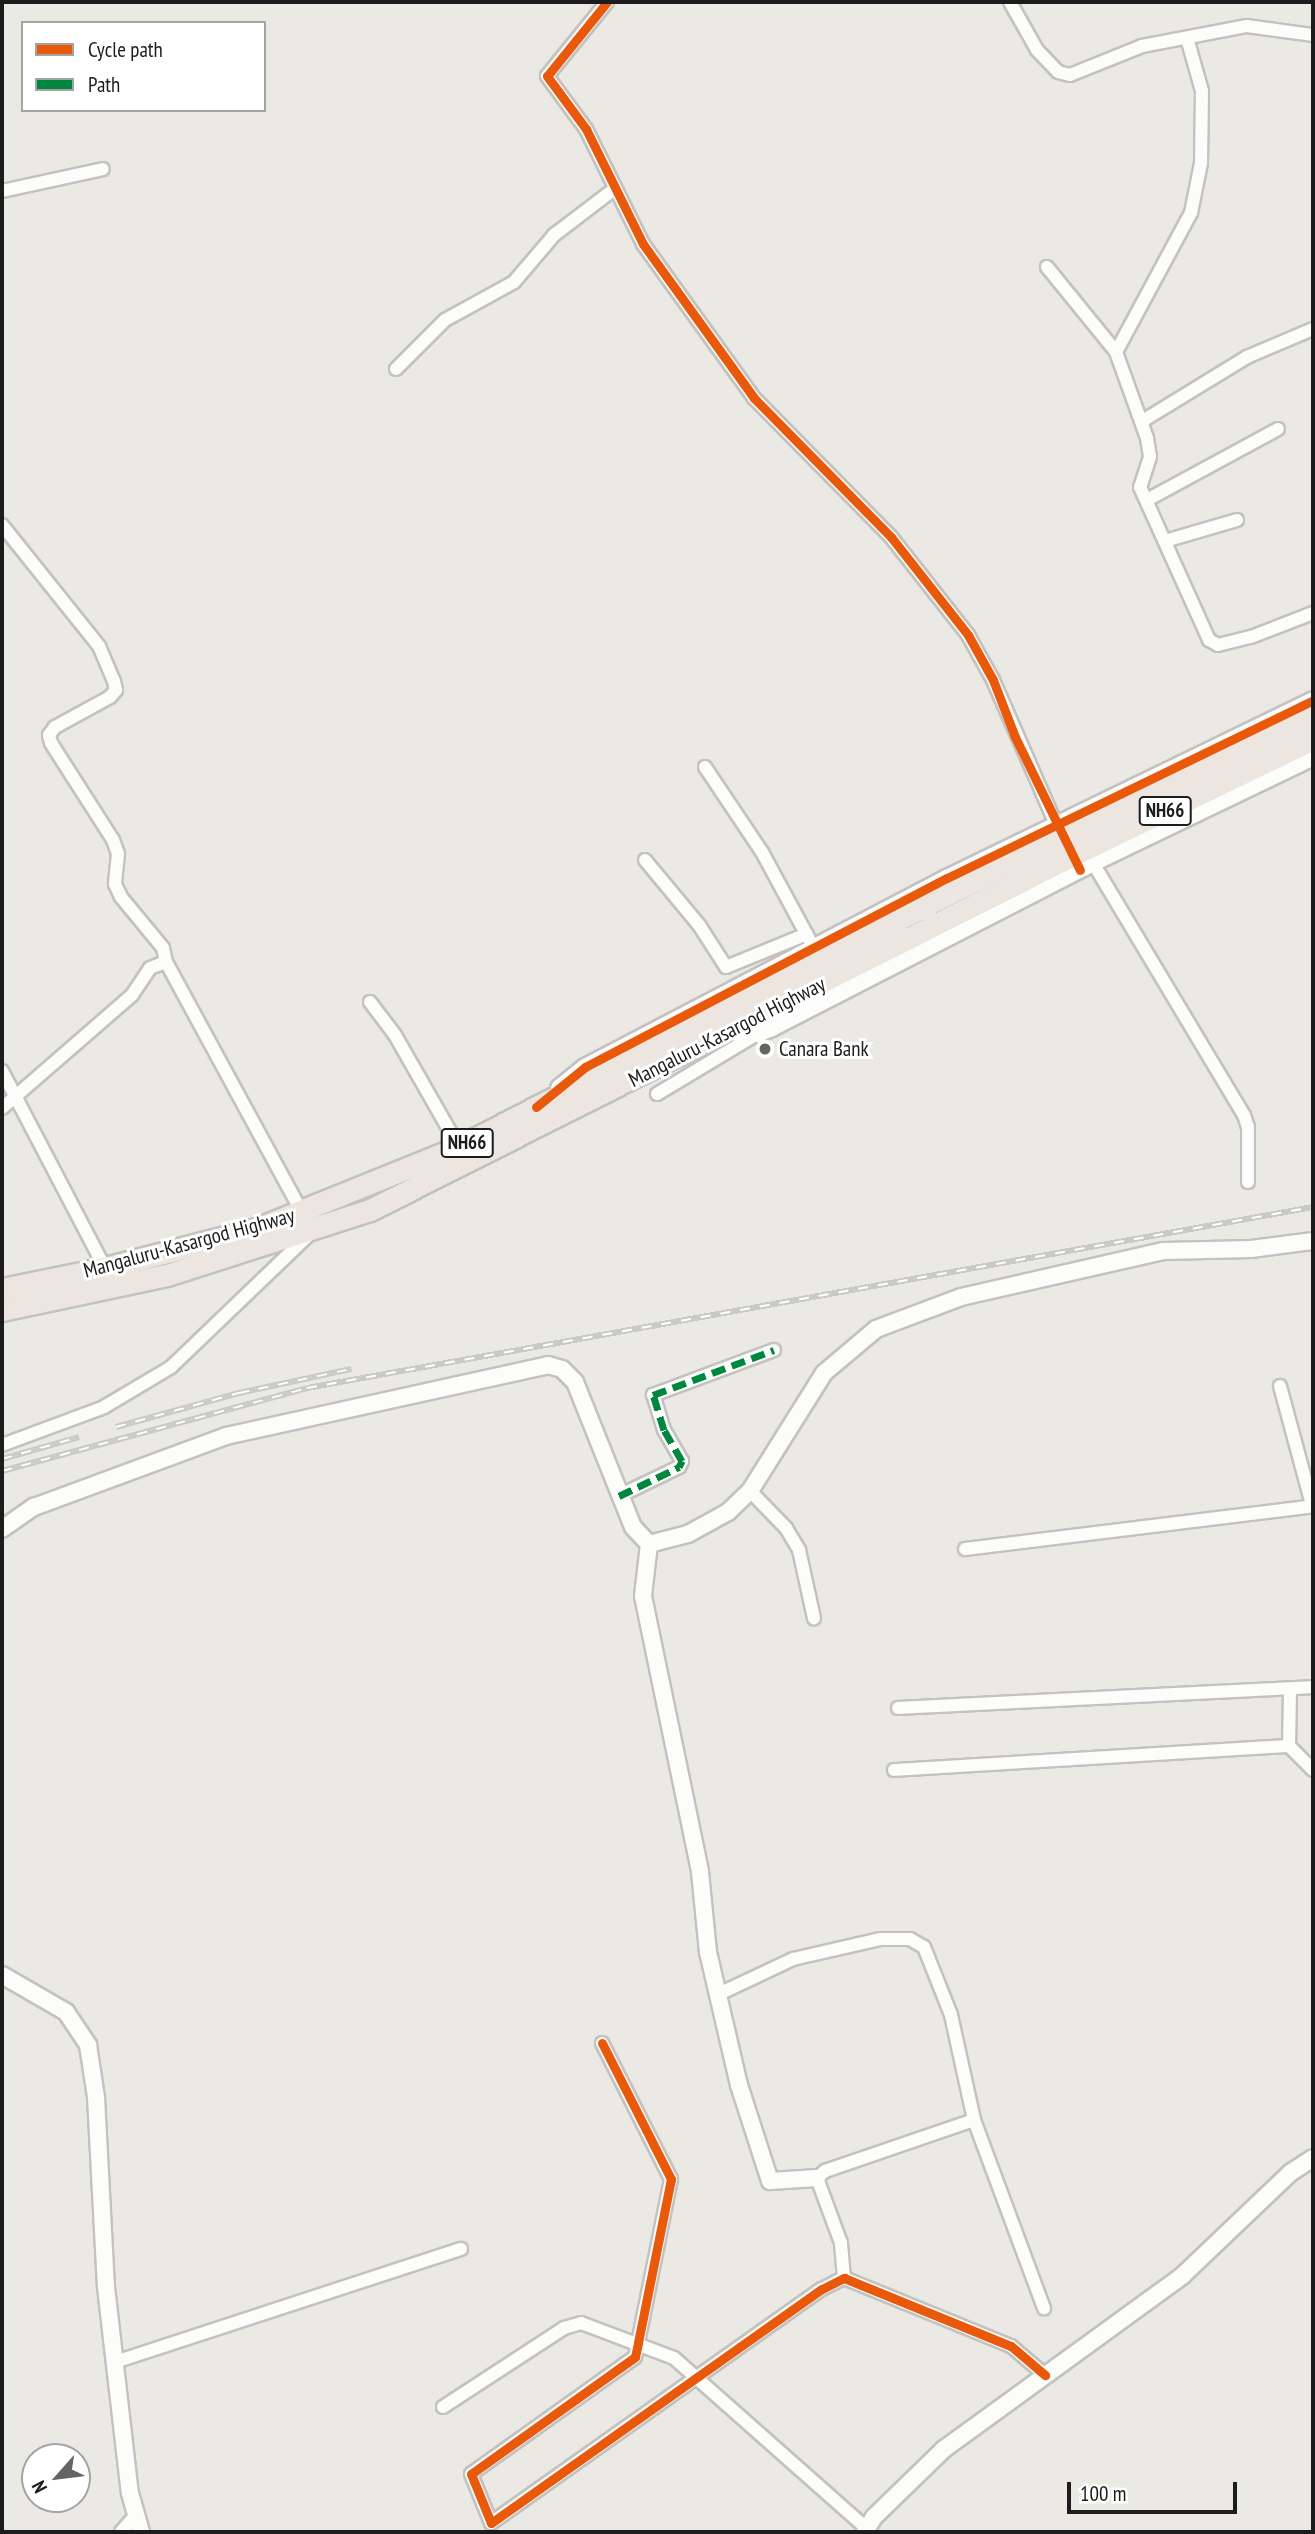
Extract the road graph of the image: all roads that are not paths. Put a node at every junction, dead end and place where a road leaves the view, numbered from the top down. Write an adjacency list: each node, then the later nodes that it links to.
1 (607, 2): 6 (street)
2 (1010, 2): 4 (street)
3 (1313, 35): 4 (street)
4 (1187, 38): 10 (street)
5 (103, 169): 7 (street)
6 (613, 190): 11 (street); 24 (street)
7 (2, 191)
8 (1047, 267): 10 (street)
9 (1313, 329): 12 (street)
10 (1116, 352): 12 (street)
11 (396, 369)
12 (1144, 420): 14 (street)
13 (1278, 429): 14 (street)
14 (1146, 500): 17 (street)
15 (1237, 520): 17 (street)
16 (2, 525): 27 (street)
17 (1165, 541): 18 (street)
18 (1313, 613)
19 (1313, 700): 24 (street)
20 (1313, 717): 24 (highway, Mangaluru-Kasargod Highway / NH66)
21 (1313, 739): 24 (highway, Mangaluru-Kasargod Highway / NH66)
22 (1313, 757): 24 (street)
23 (705, 767): 26 (street)
24 (1072, 850): 26 (street); 29 (highway, Mangaluru-Kasargod Highway / NH66); 30 (street); 34 (highway, Mangaluru-Kasargod Highway / NH66); 37 (street)
25 (645, 860): 26 (street)
26 (810, 942): 34 (street)
27 (166, 962): 33 (street); 38 (street)
28 (370, 1002): 36 (street)
29 (727, 1032): 30 (street); 39 (highway, Mangaluru-Kasargod Highway / NH66)
30 (757, 1034): 32 (street)
31 (2, 1071): 33 (street)
32 (657, 1094)
33 (16, 1098): 35 (street); 41 (street)
34 (536, 1107): 36 (highway, Mangaluru-Kasargod Highway / NH66)
35 (2, 1108)
36 (459, 1147): 38 (highway, Mangaluru-Kasargod Highway / NH66)
37 (1248, 1182)
38 (302, 1212): 41 (highway, Mangaluru-Kasargod Highway / NH66)
39 (314, 1231): 43 (highway, Mangaluru-Kasargod Highway / NH66); 46 (street)
40 (1313, 1241): 47 (street)
41 (105, 1268): 42 (highway, Mangaluru-Kasargod Highway / NH66)
42 (2, 1289)
43 (2, 1310)
44 (774, 1350): 48 (street)
45 (1280, 1386): 49 (street)
46 (2, 1445)
47 (750, 1491): 51 (street); 53 (street)
48 (619, 1496): 50 (street); 51 (street)
49 (1312, 1506): 52 (street)
50 (2, 1529)
51 (649, 1544): 61 (street)
52 (965, 1549)
53 (814, 1618)
54 (1313, 1688): 55 (street)
55 (1290, 1691): 56 (street); 57 (street)
56 (898, 1707)
57 (1289, 1746): 58 (street); 59 (street)
58 (894, 1770)
59 (1313, 1770)
60 (2, 1975): 70 (street)
61 (721, 1993): 63 (street); 65 (street)
62 (602, 2043): 69 (street)
63 (974, 2120): 65 (street); 68 (street)
64 (1313, 2158): 71 (street)
65 (817, 2178): 67 (street)
66 (461, 2249): 70 (street)
67 (844, 2278): 71 (street); 72 (street)
68 (1044, 2308)
69 (638, 2343): 72 (street); 72 (street); 73 (street)
70 (115, 2362): 74 (street)
71 (1045, 2375): 75 (street)
72 (696, 2382): 75 (street)
73 (443, 2407)
74 (136, 2515): 76 (street); 77 (street)
75 (866, 2531)
76 (121, 2532)
77 (141, 2532)

